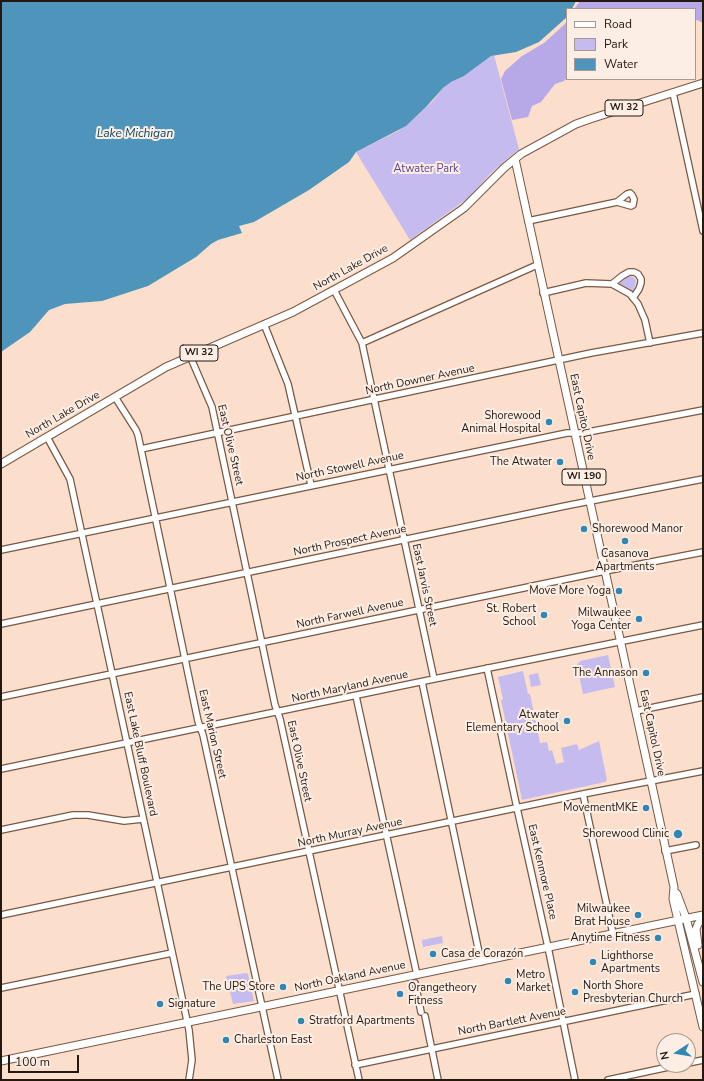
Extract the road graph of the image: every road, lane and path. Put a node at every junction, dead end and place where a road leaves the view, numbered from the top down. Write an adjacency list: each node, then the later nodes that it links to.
1 (703, 83): 2 (main road, North Lake Drive / WI 32)
2 (672, 93): 3 (main road, North Lake Drive / WI 32); 6 (street)
3 (515, 159): 5 (main road, East Capitol Drive / WI 190); 9 (main road, North Lake Drive / WI 32)
4 (617, 202): 5 (street)
5 (528, 221): 7 (main road, East Capitol Drive / WI 190)
6 (703, 231)
7 (537, 265): 10 (main road, East Capitol Drive / WI 190); 14 (street)
8 (612, 284): 10 (street); 11 (street); 11 (street)
9 (334, 290): 12 (main road, North Lake Drive / WI 32); 14 (street, East Jarvis Street)
10 (543, 293): 17 (main road, East Capitol Drive / WI 190)
11 (633, 298): 15 (street)
12 (264, 324): 16 (main road, North Lake Drive / WI 32); 21 (street)
13 (703, 333): 15 (street, North Downer Avenue)
14 (362, 343): 19 (street, East Jarvis Street)
15 (650, 343): 17 (street, North Downer Avenue)
16 (190, 356): 18 (main road, North Lake Drive / WI 32); 22 (street, East Olive Street)
17 (559, 360): 19 (street, North Downer Avenue); 23 (main road, East Capitol Drive / WI 190)
18 (115, 397): 24 (main road, North Lake Drive / WI 32); 25 (street, East Marion Street)
19 (374, 400): 21 (street, North Downer Avenue); 27 (street, East Jarvis Street)
20 (703, 410): 23 (street, North Stowell Avenue)
21 (296, 416): 22 (street, North Downer Avenue); 29 (street)
22 (218, 433): 25 (street, North Downer Avenue); 30 (street, East Olive Street)
23 (574, 434): 27 (street, North Stowell Avenue); 31 (main road, East Capitol Drive / WI 190)
24 (47, 437): 26 (main road, North Lake Drive / WI 32); 33 (street, East Lake Bluff Boulevard)
25 (141, 448): 32 (street, East Marion Street)
26 (1, 464)
27 (389, 470): 29 (street, North Stowell Avenue); 34 (street, East Jarvis Street)
28 (703, 479): 31 (street, North Prospect Avenue)
29 (311, 486): 30 (street, North Stowell Avenue)
30 (233, 502): 32 (street, North Stowell Avenue); 38 (street, East Olive Street)
31 (589, 502): 34 (street, North Prospect Avenue); 37 (main road, East Capitol Drive / WI 190)
32 (155, 518): 33 (street, North Stowell Avenue); 39 (street, East Marion Street)
33 (82, 534): 35 (street, North Stowell Avenue); 40 (street, East Lake Bluff Boulevard)
34 (404, 540): 38 (street, North Prospect Avenue); 41 (street, East Jarvis Street)
35 (1, 550)
36 (703, 552): 37 (street, North Farwell Avenue)
37 (605, 571): 41 (street, North Farwell Avenue); 44 (main road, East Capitol Drive / WI 190)
38 (248, 572): 39 (street, North Prospect Avenue); 45 (street, East Olive Street)
39 (170, 588): 40 (street, North Prospect Avenue); 46 (street, East Marion Street)
40 (97, 603): 42 (street, North Prospect Avenue); 48 (street, East Lake Bluff Boulevard)
41 (419, 610): 45 (street, North Farwell Avenue); 49 (street, East Jarvis Street)
42 (1, 624)
43 (703, 625): 44 (street, North Maryland Avenue)
44 (620, 641): 47 (street, North Maryland Avenue); 54 (main road, East Capitol Drive / WI 190)
45 (262, 643): 46 (street, North Farwell Avenue); 55 (street, East Olive Street)
46 (185, 659): 48 (street, North Farwell Avenue); 56 (street, East Marion Street)
47 (487, 668): 49 (street, North Maryland Avenue); 62 (street, East Kenmore Place)
48 (112, 673): 52 (street, North Farwell Avenue); 57 (street, East Lake Bluff Boulevard)
49 (434, 679): 50 (street, North Maryland Avenue)
50 (422, 682): 51 (street, North Maryland Avenue); 64 (street)
51 (356, 696): 55 (street, North Maryland Avenue); 66 (street)
52 (1, 697)
53 (703, 697): 54 (street)
54 (636, 710): 60 (main road, East Capitol Drive / WI 190)
55 (277, 712): 56 (street, North Maryland Avenue); 69 (street, East Olive Street)
56 (201, 728): 57 (street, North Maryland Avenue); 70 (street, East Marion Street)
57 (127, 743): 58 (street, North Maryland Avenue); 63 (street, East Lake Bluff Boulevard)
58 (1, 769)
59 (703, 771): 60 (street, North Murray Avenue)
60 (651, 781): 61 (street, North Murray Avenue); 68 (main road, East Capitol Drive / WI 190)
61 (583, 794): 62 (street, North Murray Avenue); 77 (street)
62 (517, 808): 64 (street, North Murray Avenue); 78 (street, East Kenmore Place)
63 (143, 819): 65 (street); 71 (street, East Lake Bluff Boulevard)
64 (452, 822): 66 (street, North Murray Avenue); 80 (street)
65 (1, 830)
66 (386, 835): 69 (street, North Murray Avenue); 82 (street)
67 (696, 845): 68 (street)
68 (665, 851): 72 (main road, East Capitol Drive / WI 190)
69 (309, 852): 70 (street, North Murray Avenue); 86 (street, East Olive Street)
70 (231, 868): 71 (street, North Murray Avenue); 88 (street, East Marion Street)
71 (157, 883): 73 (street, North Murray Avenue); 79 (street, East Lake Bluff Boulevard)
72 (674, 891): 75 (main road, East Capitol Drive / WI 190); 76 (main road, East Capitol Drive / WI 190)
73 (1, 915)
74 (703, 916): 75 (main road, North Oakland Avenue); 81 (main road)
75 (686, 918): 76 (main road, North Oakland Avenue); 83 (main road, East Capitol Drive / WI 190)
76 (678, 920): 77 (main road, North Oakland Avenue); 87 (main road, East Capitol Drive / WI 190)
77 (613, 934): 78 (main road, North Oakland Avenue)
78 (548, 947): 80 (main road, North Oakland Avenue); 91 (street, East Kenmore Place)
79 (172, 954): 85 (street); 92 (street, East Lake Bluff Boulevard)
80 (481, 962): 82 (main road, North Oakland Avenue)
81 (703, 971)
82 (417, 975): 86 (main road, North Oakland Avenue)
83 (703, 981)
84 (415, 983): 89 (street)
85 (1, 988)
86 (339, 991): 88 (main road, North Oakland Avenue); 96 (street, East Olive Street)
87 (700, 996): 91 (street, North Bartlett Avenue); 93 (main road, East Capitol Drive / WI 190)
88 (263, 1007): 92 (main road, North Oakland Avenue); 99 (street, East Marion Street)
89 (421, 1012)
90 (425, 1016): 94 (street)
91 (563, 1022): 94 (street, North Bartlett Avenue); 102 (street, East Kenmore Place)
92 (187, 1023): 95 (main road, North Oakland Avenue); 98 (street, East Lake Bluff Boulevard)
93 (703, 1027)
94 (432, 1048): 96 (street, North Bartlett Avenue); 101 (street)
95 (1, 1061)
96 (355, 1065): 100 (street, East Olive Street)
97 (656, 1070): 103 (street)
98 (189, 1080)
99 (278, 1080)
100 (359, 1080)
101 (438, 1080)
102 (575, 1080)
103 (608, 1080)

